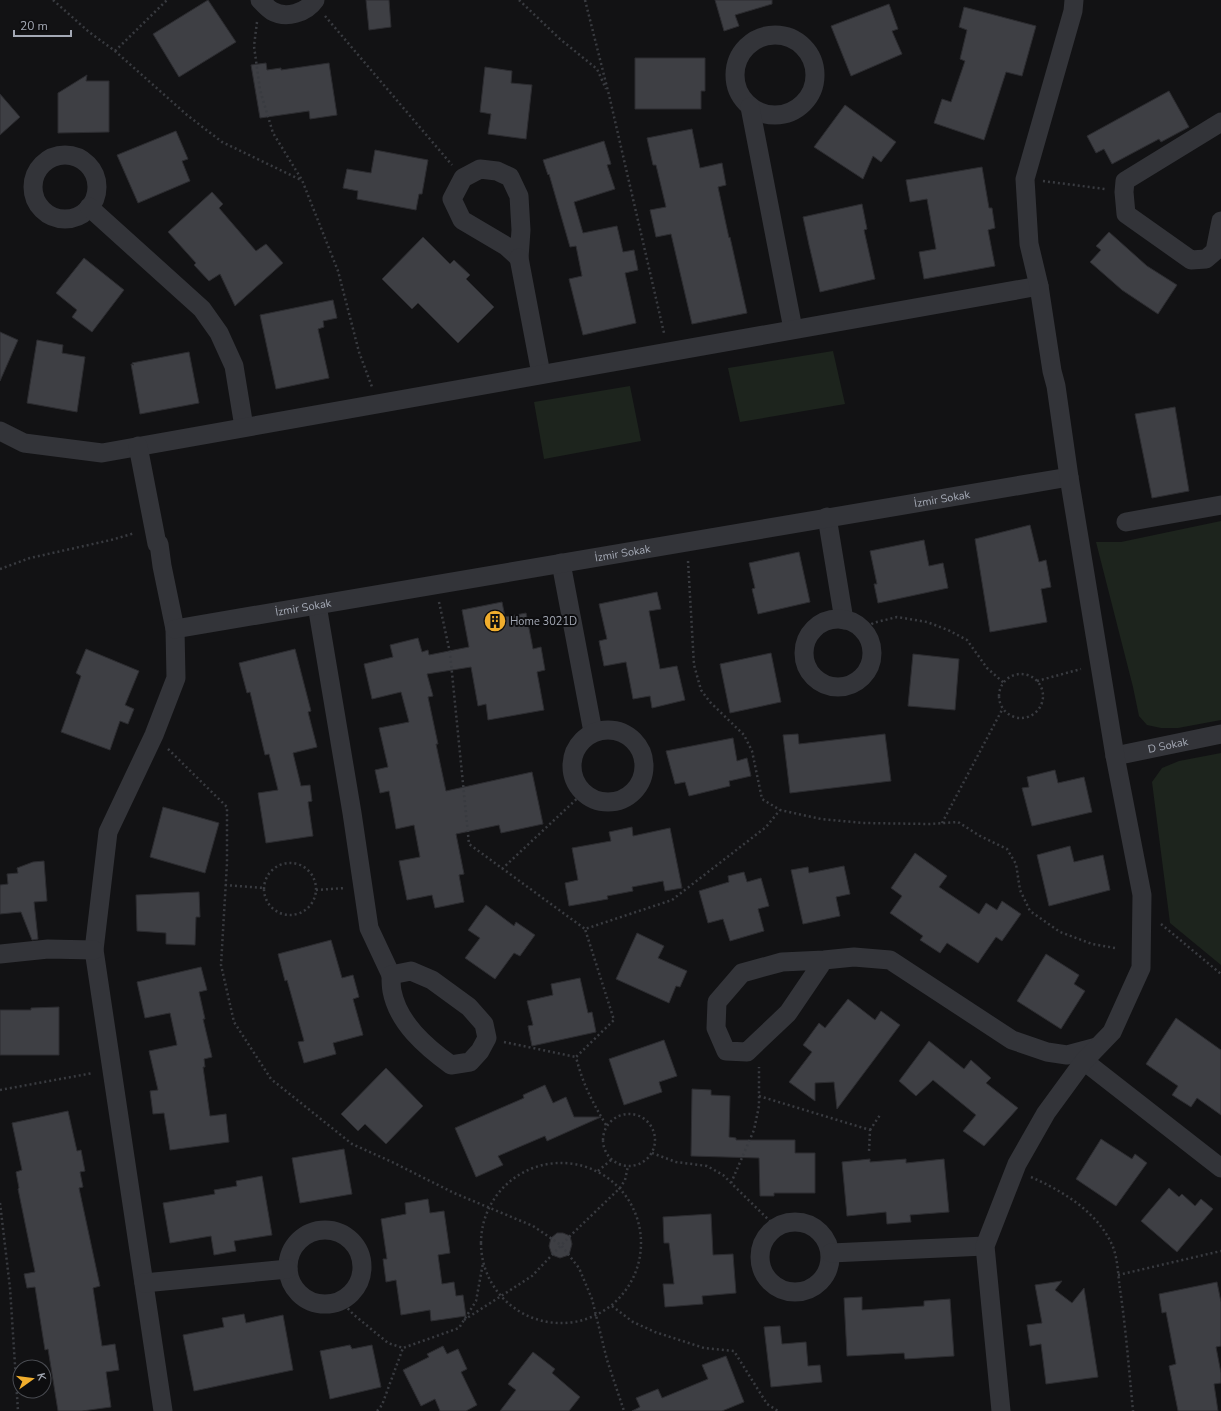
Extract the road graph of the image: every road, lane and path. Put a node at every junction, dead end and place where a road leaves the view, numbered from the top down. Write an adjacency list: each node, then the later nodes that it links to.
1 (53, 0): 8 (path)
2 (168, 0): 8 (path)
3 (519, 0): 9 (path)
4 (585, 0): 9 (path)
5 (314, 1): 7 (lane); 12 (path)
6 (1078, 4): 13 (lane)
7 (259, 8): 14 (path)
8 (115, 51): 14 (path)
9 (609, 95): 21 (path)
10 (750, 107): 10 (lane); 20 (lane)
11 (1221, 122): 15 (lane)
12 (463, 178): 18 (lane); 18 (lane)
13 (1024, 178): 15 (path); 19 (lane)
14 (302, 180): 23 (path)
15 (1124, 192): 17 (lane)
16 (90, 207): 24 (lane)
17 (1221, 221)
18 (519, 258): 22 (lane)
19 (1039, 286): 20 (lane); 27 (lane)
20 (793, 329): 21 (lane)
21 (669, 351): 22 (lane)
22 (541, 374): 23 (lane)
23 (378, 403): 24 (lane)
24 (244, 427): 26 (lane)
25 (0, 431): 26 (lane)
26 (138, 446): 31 (lane)
27 (1069, 477): 29 (lane, İzmir Sokak); 40 (lane)
28 (1221, 505): 30 (lane)
29 (827, 518): 32 (lane, İzmir Sokak); 37 (lane)
30 (1126, 522)
31 (153, 527): 34 (path); 38 (lane)
32 (687, 542): 33 (lane, İzmir Sokak); 49 (path)
33 (561, 563): 35 (lane, İzmir Sokak); 44 (lane)
34 (0, 569)
35 (436, 585): 36 (lane, İzmir Sokak); 51 (path)
36 (316, 605): 38 (lane, İzmir Sokak); 53 (lane)
37 (844, 620): 39 (lane); 39 (lane)
38 (175, 629): 46 (lane)
39 (864, 631): 42 (path)
40 (1100, 664): 41 (path); 47 (lane)
41 (1037, 681): 42 (path); 43 (path)
42 (1004, 683): 43 (path)
43 (1003, 708): 50 (path)
44 (593, 732): 48 (lane); 48 (lane)
45 (1221, 734): 47 (lane, D Sokak)
46 (154, 735): 52 (path); 59 (lane)
47 (1115, 756): 56 (lane)
48 (583, 793): 51 (path)
49 (780, 810): 50 (path); 57 (path)
50 (942, 823): 58 (path)
51 (502, 869): 57 (path)
52 (225, 885): 54 (path); 85 (path)
53 (363, 887): 55 (path); 63 (lane)
54 (264, 888): 55 (path); 55 (path)
55 (316, 890)
56 (1142, 908): 62 (path); 66 (lane)
57 (585, 929): 67 (path)
58 (1115, 948)
59 (94, 950): 60 (lane); 69 (lane)
60 (0, 954)
61 (824, 960): 65 (lane); 65 (lane); 66 (lane)
62 (1221, 974)
63 (391, 975): 64 (lane); 64 (lane)
64 (487, 1038): 67 (path)
65 (758, 1042): 71 (path)
66 (1097, 1048): 68 (lane)
67 (576, 1057): 73 (path)
68 (1084, 1061): 79 (lane); 80 (lane)
69 (112, 1069): 70 (path); 94 (lane)
70 (0, 1090)
71 (759, 1096): 74 (path); 82 (path)
72 (880, 1115): 74 (path)
73 (606, 1125): 76 (path); 77 (path)
74 (870, 1130): 75 (path)
75 (869, 1152)
76 (652, 1153): 78 (path); 82 (path)
77 (611, 1160): 78 (path); 81 (path)
78 (628, 1166): 83 (path)
79 (1221, 1168)
80 (1015, 1170): 88 (lane); 93 (path)
81 (598, 1171): 83 (path); 85 (path)
82 (731, 1183): 86 (path)
83 (620, 1188): 87 (path); 97 (path)
84 (0, 1203): 101 (path)
85 (489, 1207): 87 (path); 91 (path)
86 (776, 1227): 90 (lane); 90 (lane)
87 (561, 1245): 95 (path); 98 (path)
88 (985, 1246): 90 (lane); 106 (lane)
89 (1221, 1250): 93 (path)
90 (831, 1253)
91 (483, 1263): 95 (path); 99 (path)
92 (288, 1269): 94 (lane); 96 (lane); 96 (lane)
93 (1118, 1276): 107 (path)
94 (144, 1283): 102 (lane)
95 (501, 1297): 98 (path); 99 (path)
96 (342, 1301): 100 (path)
97 (612, 1306): 98 (path); 105 (path)
98 (597, 1315): 104 (path)
99 (464, 1320): 100 (path)
100 (403, 1348): 103 (path)
101 (18, 1411)
102 (163, 1411)
103 (377, 1411)
104 (624, 1411)
105 (778, 1411)
106 (1001, 1411)
107 (1133, 1411)

